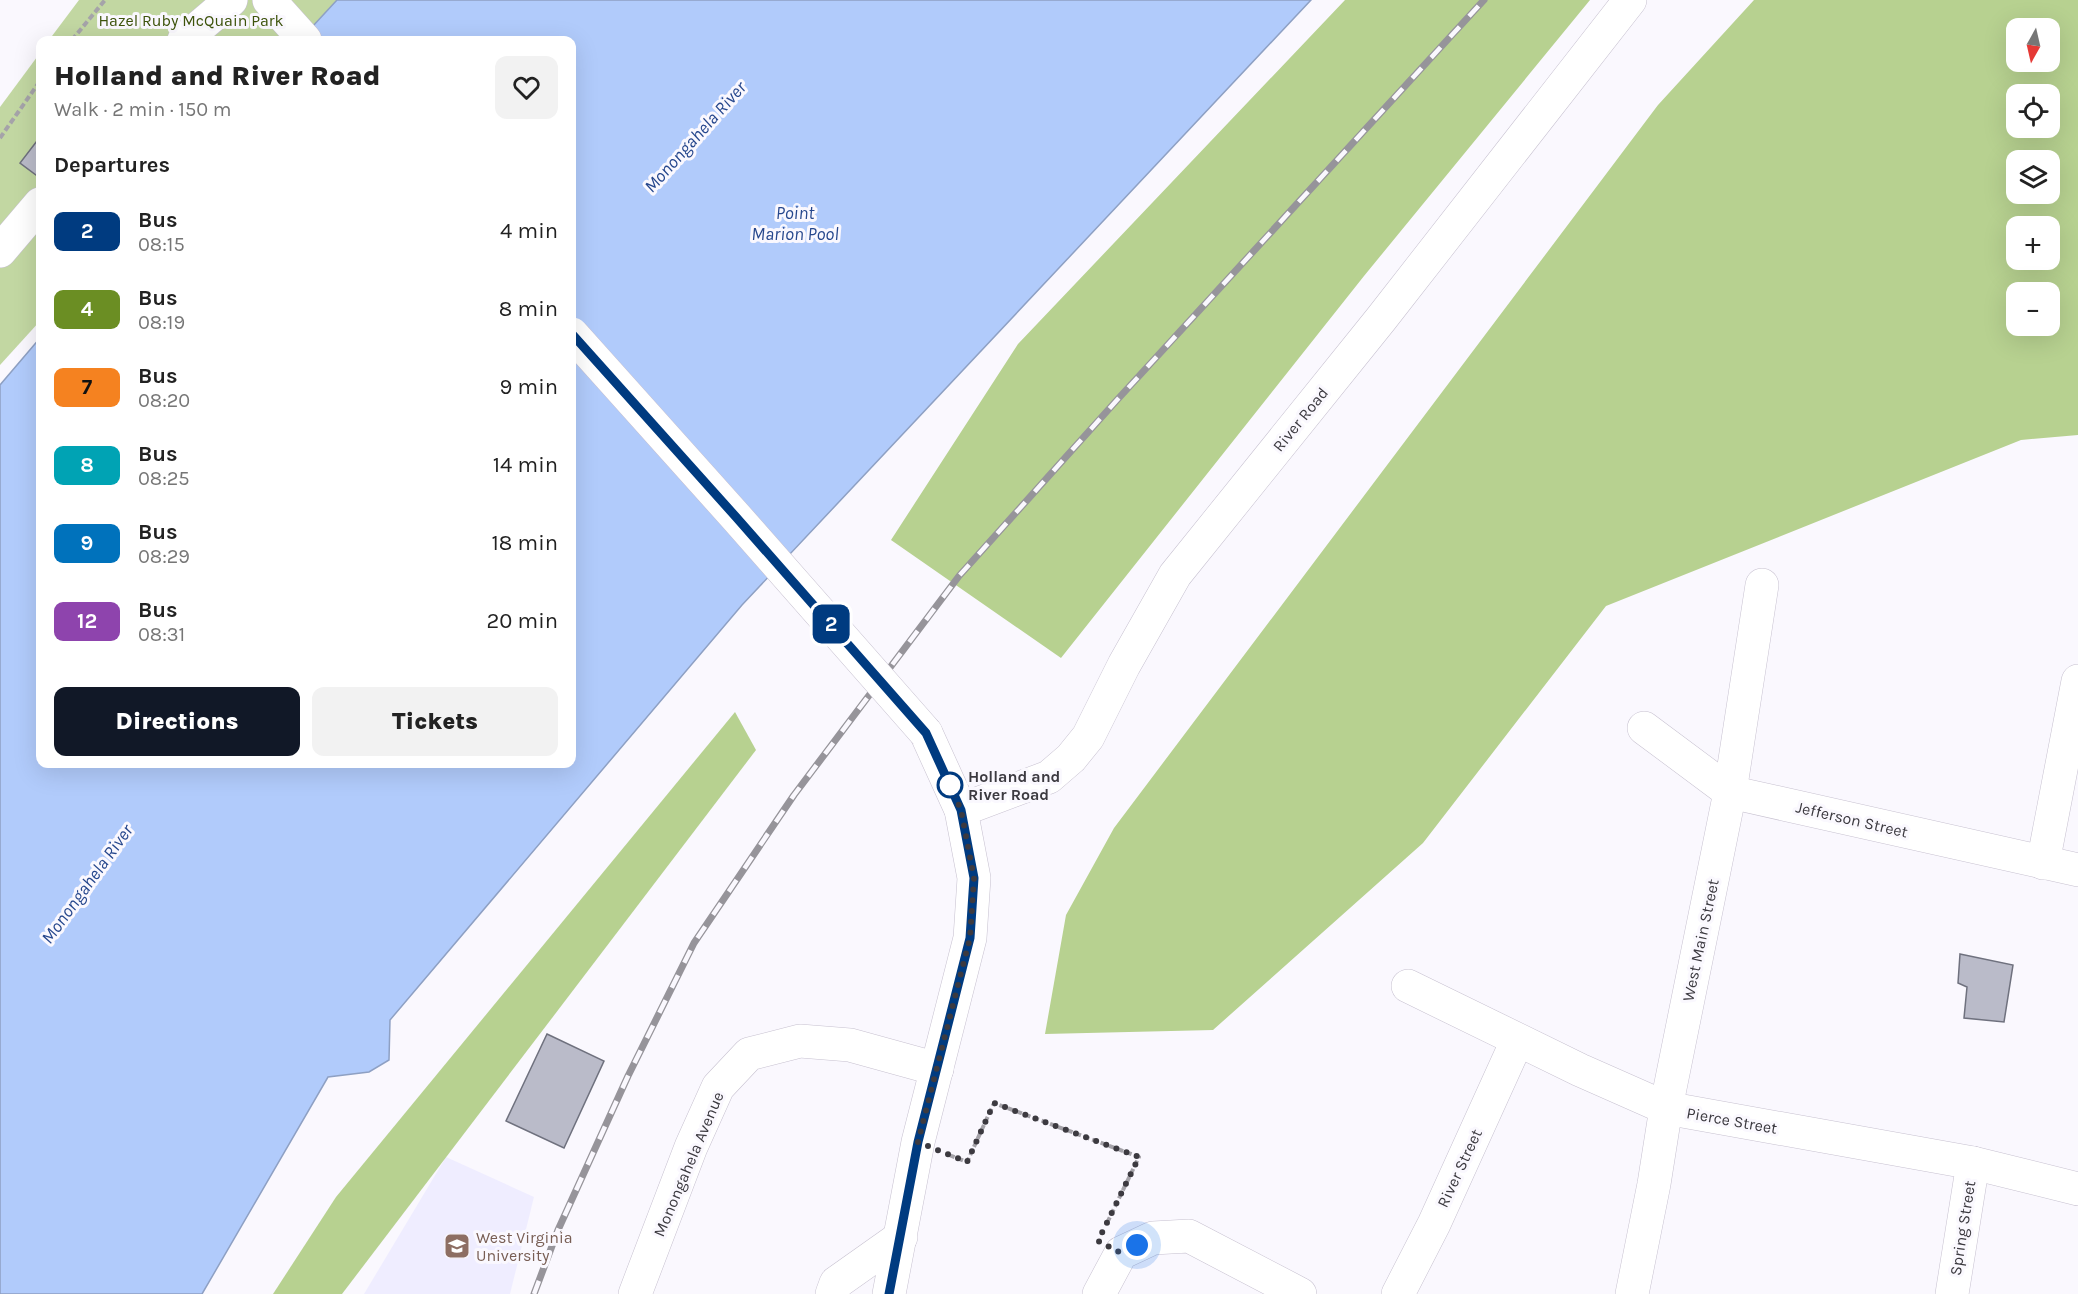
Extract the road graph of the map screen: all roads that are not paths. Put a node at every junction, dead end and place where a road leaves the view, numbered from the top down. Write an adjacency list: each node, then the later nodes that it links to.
1 (231, 0): 4 (street)
2 (269, 0): 5 (street)
3 (1630, 0): 13 (street, River Road)
4 (189, 36)
5 (301, 36)
6 (36, 209): 7 (street)
7 (0, 251)
8 (576, 338): 13 (street, bridge)
9 (1762, 585): 12 (street, West Main Street)
10 (2078, 681): 14 (street)
11 (1644, 728): 12 (street, Jefferson Street)
12 (1730, 792): 14 (street, Jefferson Street); 19 (street, West Main Street)
13 (961, 810): 18 (street)
14 (2043, 862): 15 (street, Jefferson Street)
15 (2078, 870)
16 (1408, 986): 17 (street, Pierce Street)
17 (1517, 1041): 19 (street, Pierce Street); 28 (street, River Street)
18 (937, 1069): 22 (street); 23 (street, Monongahela Avenue)
19 (1666, 1108): 20 (street, Pierce Street); 29 (street, West Main Street)
20 (1973, 1163): 21 (street, Pierce Street); 30 (street, Spring Street)
21 (2078, 1189)
22 (901, 1237): 24 (street); 25 (street)
23 (635, 1294)
24 (832, 1294)
25 (889, 1294)
26 (1099, 1294): 27 (street)
27 (1300, 1294)
28 (1398, 1294)
29 (1632, 1294)
30 (1952, 1294)

